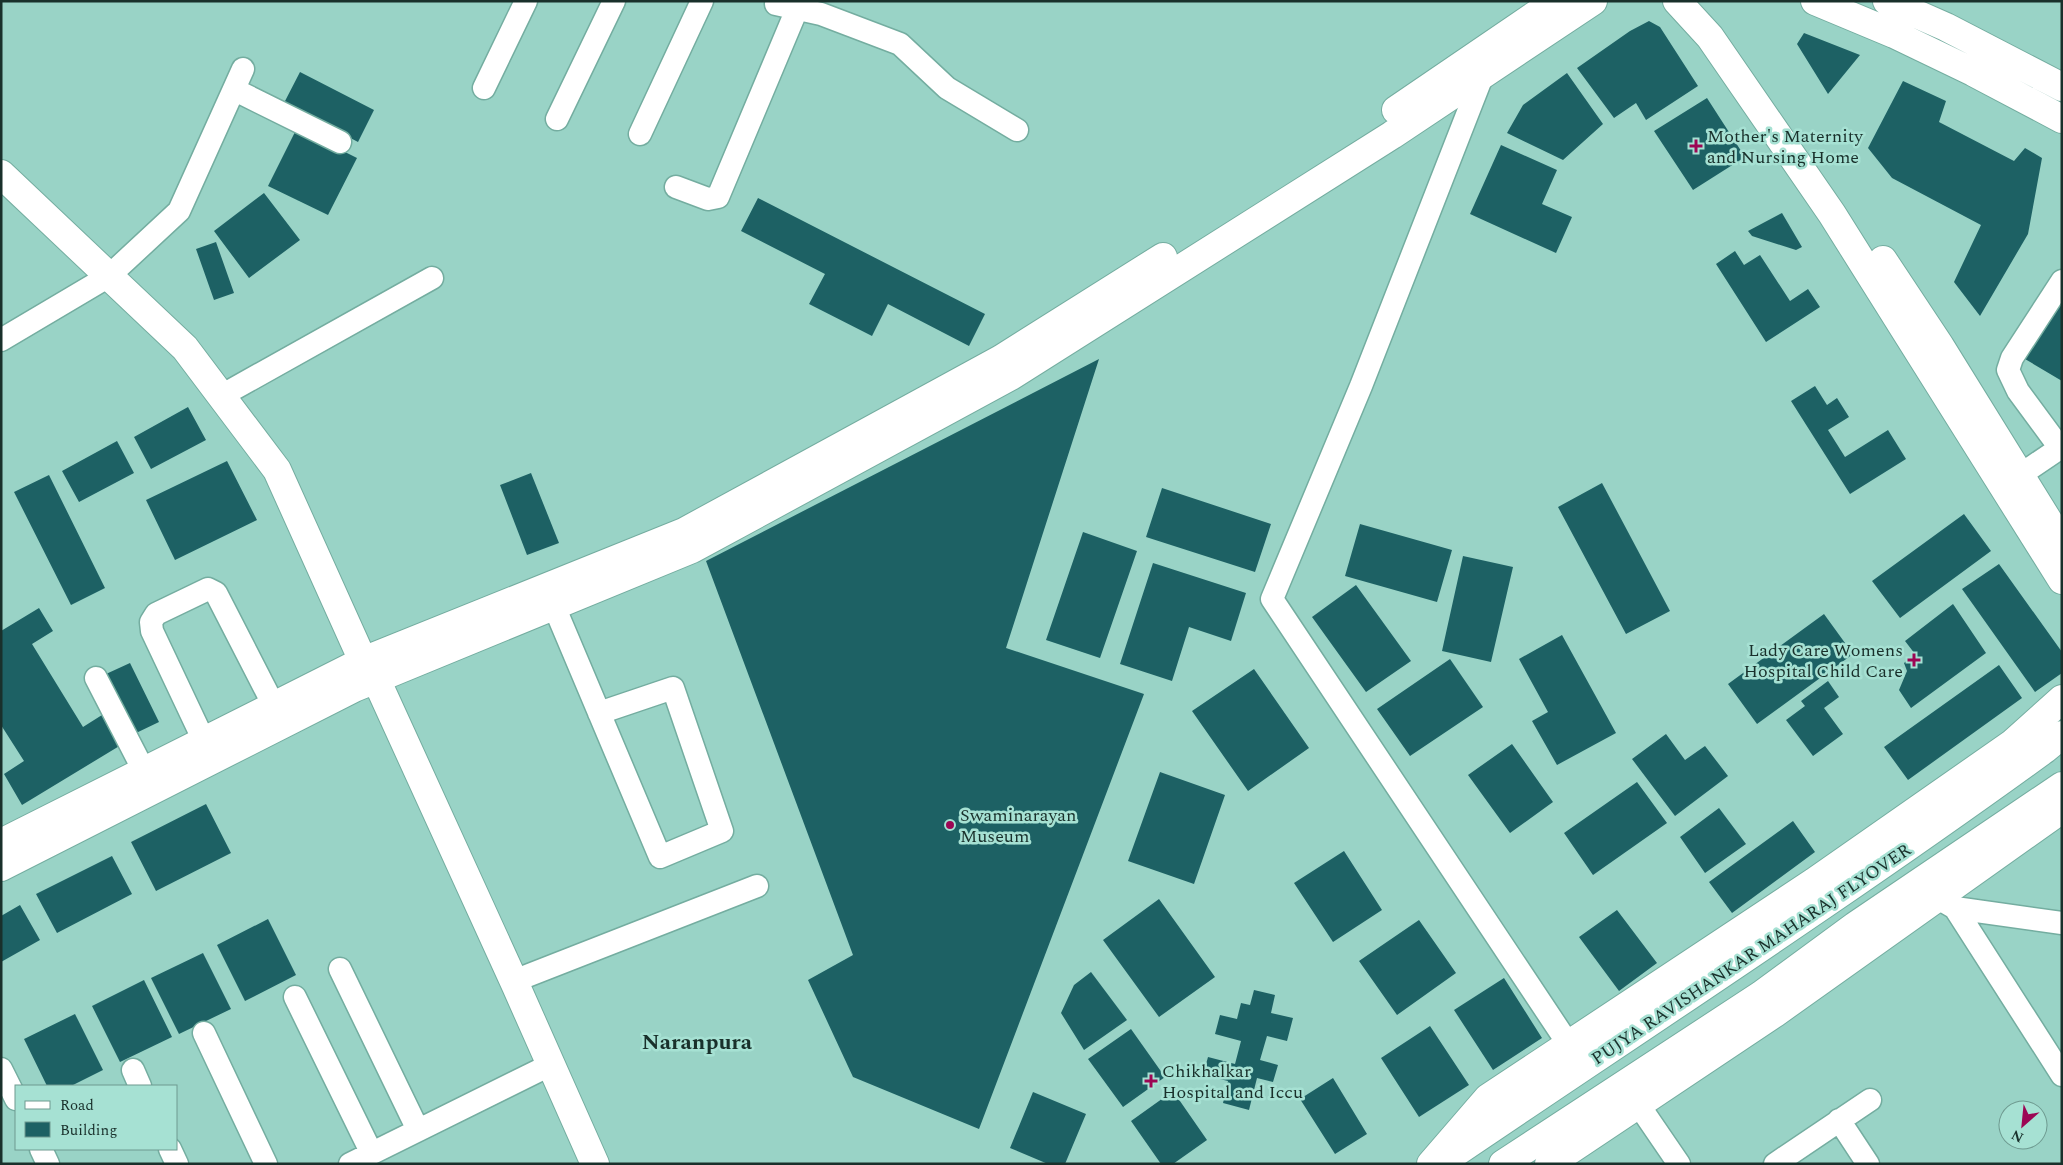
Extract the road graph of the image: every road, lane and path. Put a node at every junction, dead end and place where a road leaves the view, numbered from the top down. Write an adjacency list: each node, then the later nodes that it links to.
1 (526, 1): 14 (street)
2 (614, 1): 16 (street)
3 (702, 1): 18 (street)
4 (1556, 1): 32 (street)
5 (1593, 1): 12 (street)
6 (1677, 1): 30 (street)
7 (1701, 1): 28 (street)
8 (1816, 1): 11 (street)
9 (780, 4): 17 (street); 21 (street)
10 (1906, 5): 11 (street); 13 (street)
11 (1894, 34): 15 (street)
12 (1483, 74): 31 (street); 51 (street)
13 (2062, 87)
14 (484, 88)
15 (2062, 119)
16 (557, 120)
17 (1017, 130)
18 (640, 134)
19 (340, 142): 22 (street)
20 (1, 174): 22 (street)
21 (676, 187)
22 (109, 276): 25 (street); 26 (street)
23 (432, 278): 26 (street)
24 (2062, 281): 27 (street)
25 (1, 340)
26 (221, 396): 32 (street)
27 (2061, 450): 28 (street)
28 (2020, 475): 29 (street)
29 (2062, 543)
30 (2062, 580)
31 (554, 606): 32 (street); 36 (street)
32 (370, 670): 35 (street); 43 (street); 48 (street)
33 (96, 678): 39 (street)
34 (2062, 699): 51 (street)
35 (274, 706): 38 (street); 38 (street)
36 (599, 713): 36 (street)
37 (2062, 735): 63 (street, PUJYA RAVISHANKAR MAHARAJ FLYOVER)
38 (204, 741): 39 (street)
39 (144, 771): 42 (street)
40 (2062, 786): 69 (street, PUJYA RAVISHANKAR MAHARAJ FLYOVER)
41 (2062, 809): 45 (street)
42 (1, 843)
43 (1, 867)
44 (757, 886): 48 (street)
45 (1946, 902): 46 (street); 54 (street); 57 (street)
46 (2062, 923)
47 (340, 969): 59 (street)
48 (514, 981): 52 (street)
49 (295, 998): 62 (street)
50 (204, 1033): 66 (street)
51 (1569, 1045): 63 (street)
52 (550, 1065): 59 (street); 68 (street)
53 (1, 1070): 55 (street)
54 (2062, 1075)
55 (15, 1098)
56 (1870, 1100): 58 (street)
57 (1638, 1104): 70 (street); 71 (street)
58 (1840, 1120): 72 (street); 73 (street)
59 (418, 1130): 62 (street)
60 (41, 1150): 64 (street)
61 (170, 1150): 65 (street)
62 (371, 1152): 67 (street)
63 (1439, 1161)
64 (48, 1164)
65 (177, 1164)
66 (266, 1164)
67 (350, 1164)
68 (594, 1164)
69 (1503, 1164)
70 (1549, 1164)
71 (1679, 1164)
72 (1775, 1164)
73 (1868, 1164)

